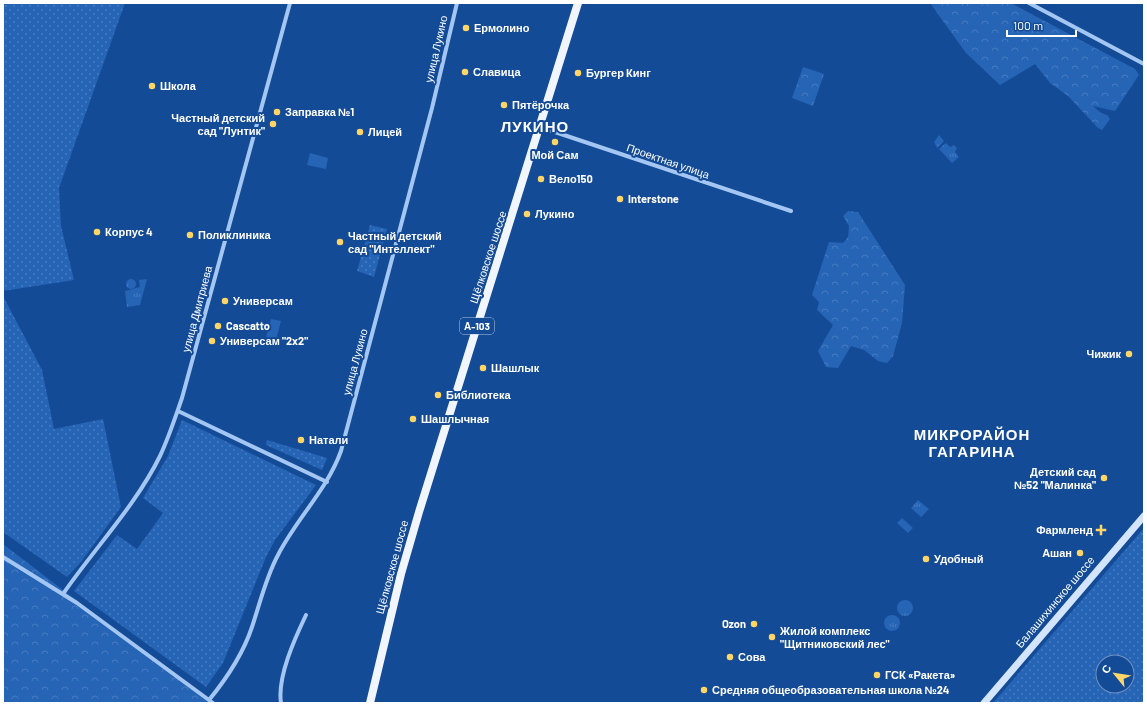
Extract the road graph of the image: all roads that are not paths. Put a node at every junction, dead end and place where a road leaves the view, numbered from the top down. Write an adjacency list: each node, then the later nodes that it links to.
1 (290, 3): 8 (street, улица Дмитриева)
2 (457, 3): 9 (street, улица Лукино)
3 (578, 3): 6 (main road, Щёлковское шоссе / А-103)
4 (1030, 3): 5 (street)
5 (1144, 64)
6 (540, 128): 7 (street, Проектная улица); 16 (main road, Щёлковское шоссе / А-103)
7 (791, 211)
8 (178, 411): 9 (street); 12 (street, улица Дмитриева)
9 (327, 482): 14 (street, улица Лукино)
10 (1144, 516): 17 (main road, Балашихинское шоссе)
11 (3, 557): 12 (street)
12 (63, 594): 14 (street)
13 (306, 614): 15 (street)
14 (211, 702)
15 (281, 703)
16 (370, 703)
17 (984, 703)

